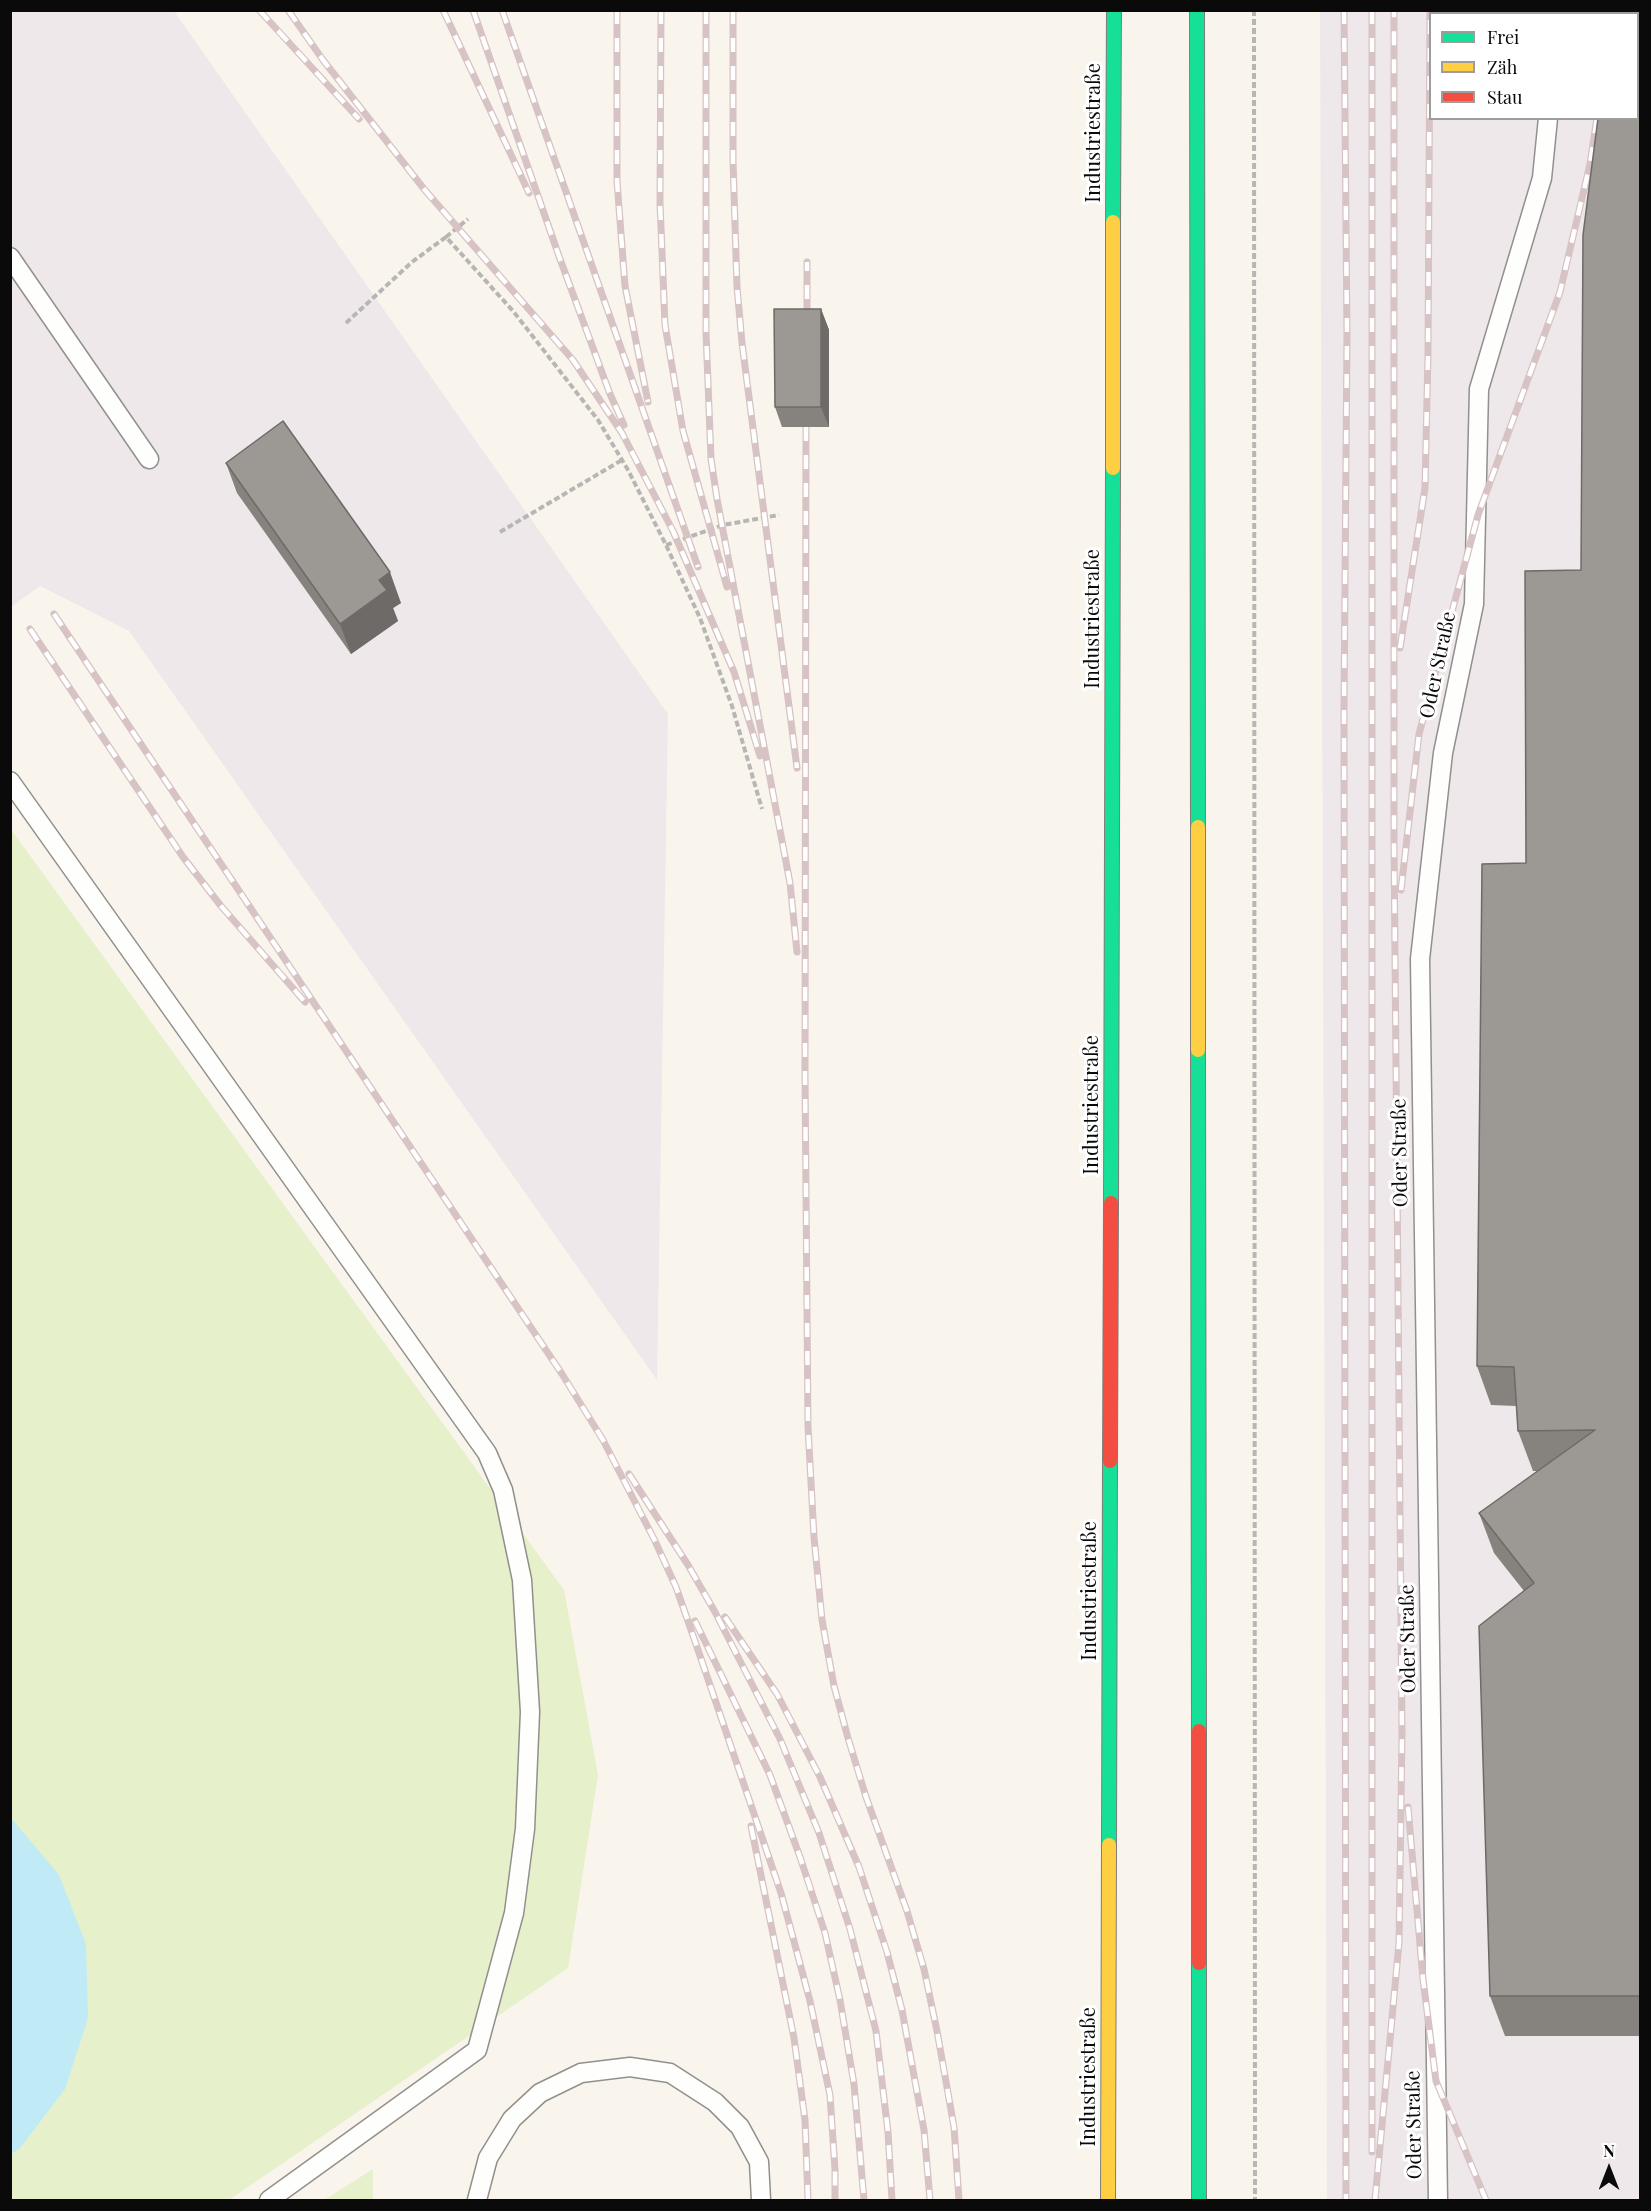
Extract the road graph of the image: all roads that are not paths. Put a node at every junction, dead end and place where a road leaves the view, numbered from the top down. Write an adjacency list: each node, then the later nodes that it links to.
1 (1114, 10): 10 (highway, Industriestraße)
2 (1197, 10): 11 (highway)
3 (1548, 120): 12 (lane, Oder Straße)
4 (10, 257): 5 (lane)
5 (149, 459)
6 (10, 781): 7 (lane)
7 (269, 2200)
8 (477, 2200): 9 (lane)
9 (761, 2200)
10 (1108, 2200)
11 (1199, 2200)
12 (1438, 2200)

